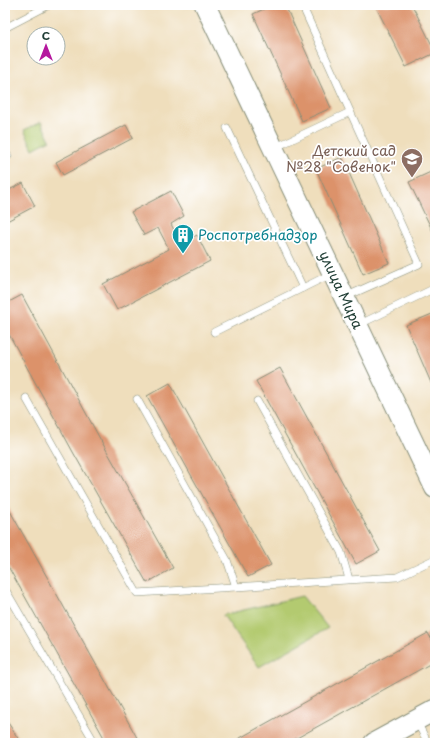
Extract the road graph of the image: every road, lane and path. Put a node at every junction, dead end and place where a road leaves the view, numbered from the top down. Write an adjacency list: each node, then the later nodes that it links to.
1 (49, 5): 4 (lane)
2 (205, 5): 7 (street, улица Мира)
3 (302, 5): 5 (lane)
4 (5, 28)
5 (350, 112): 7 (lane); 11 (lane)
6 (227, 128): 9 (lane)
7 (273, 148): 8 (street, улица Мира)
8 (333, 273): 9 (lane); 11 (street, улица Мира)
9 (303, 288): 13 (lane)
10 (435, 288): 12 (lane)
11 (344, 298): 12 (street, улица Мира)
12 (357, 325): 17 (street, улица Мира)
13 (214, 332)
14 (26, 398): 20 (lane)
15 (137, 399): 20 (lane)
16 (257, 401): 19 (lane)
17 (435, 488)
18 (435, 559): 19 (lane)
19 (349, 580): 20 (lane)
20 (236, 587)
21 (5, 589): 24 (lane)
22 (435, 710): 23 (street)
23 (416, 720): 25 (street); 26 (lane)
24 (96, 743)
25 (374, 743)
26 (428, 743)

